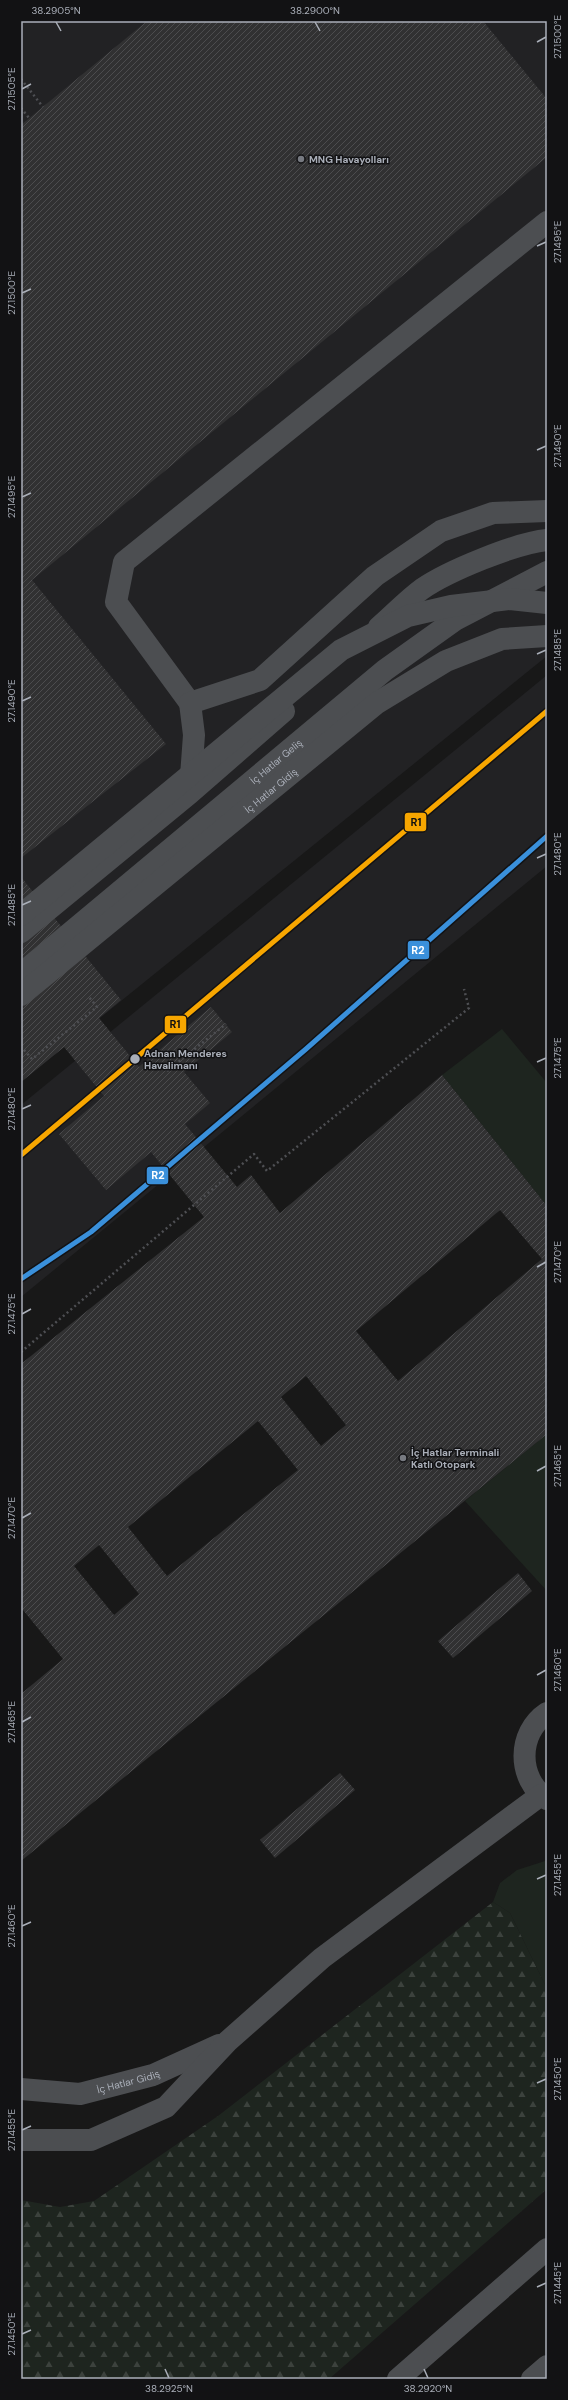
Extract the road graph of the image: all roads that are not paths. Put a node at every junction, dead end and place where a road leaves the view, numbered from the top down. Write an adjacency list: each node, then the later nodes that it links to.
1 (547, 222): 7 (street)
2 (547, 511): 7 (street)
3 (547, 540): 8 (street)
4 (547, 572): 11 (street, İç Hatlar Geliş)
5 (547, 603): 9 (street, bridge)
6 (547, 636): 12 (street, İç Hatlar Gidiş, bridge)
7 (190, 703): 8 (street)
8 (190, 793): 10 (street)
9 (21, 915)
10 (21, 932)
11 (21, 974)
12 (21, 995)
13 (547, 1713): 14 (street)
14 (544, 1797): 15 (street)
15 (228, 2041): 16 (street, İç Hatlar Gidiş); 17 (street)
16 (21, 2089)
17 (21, 2140)
18 (547, 2249): 20 (street)
19 (547, 2366): 21 (street)
20 (398, 2379)
21 (532, 2379)

